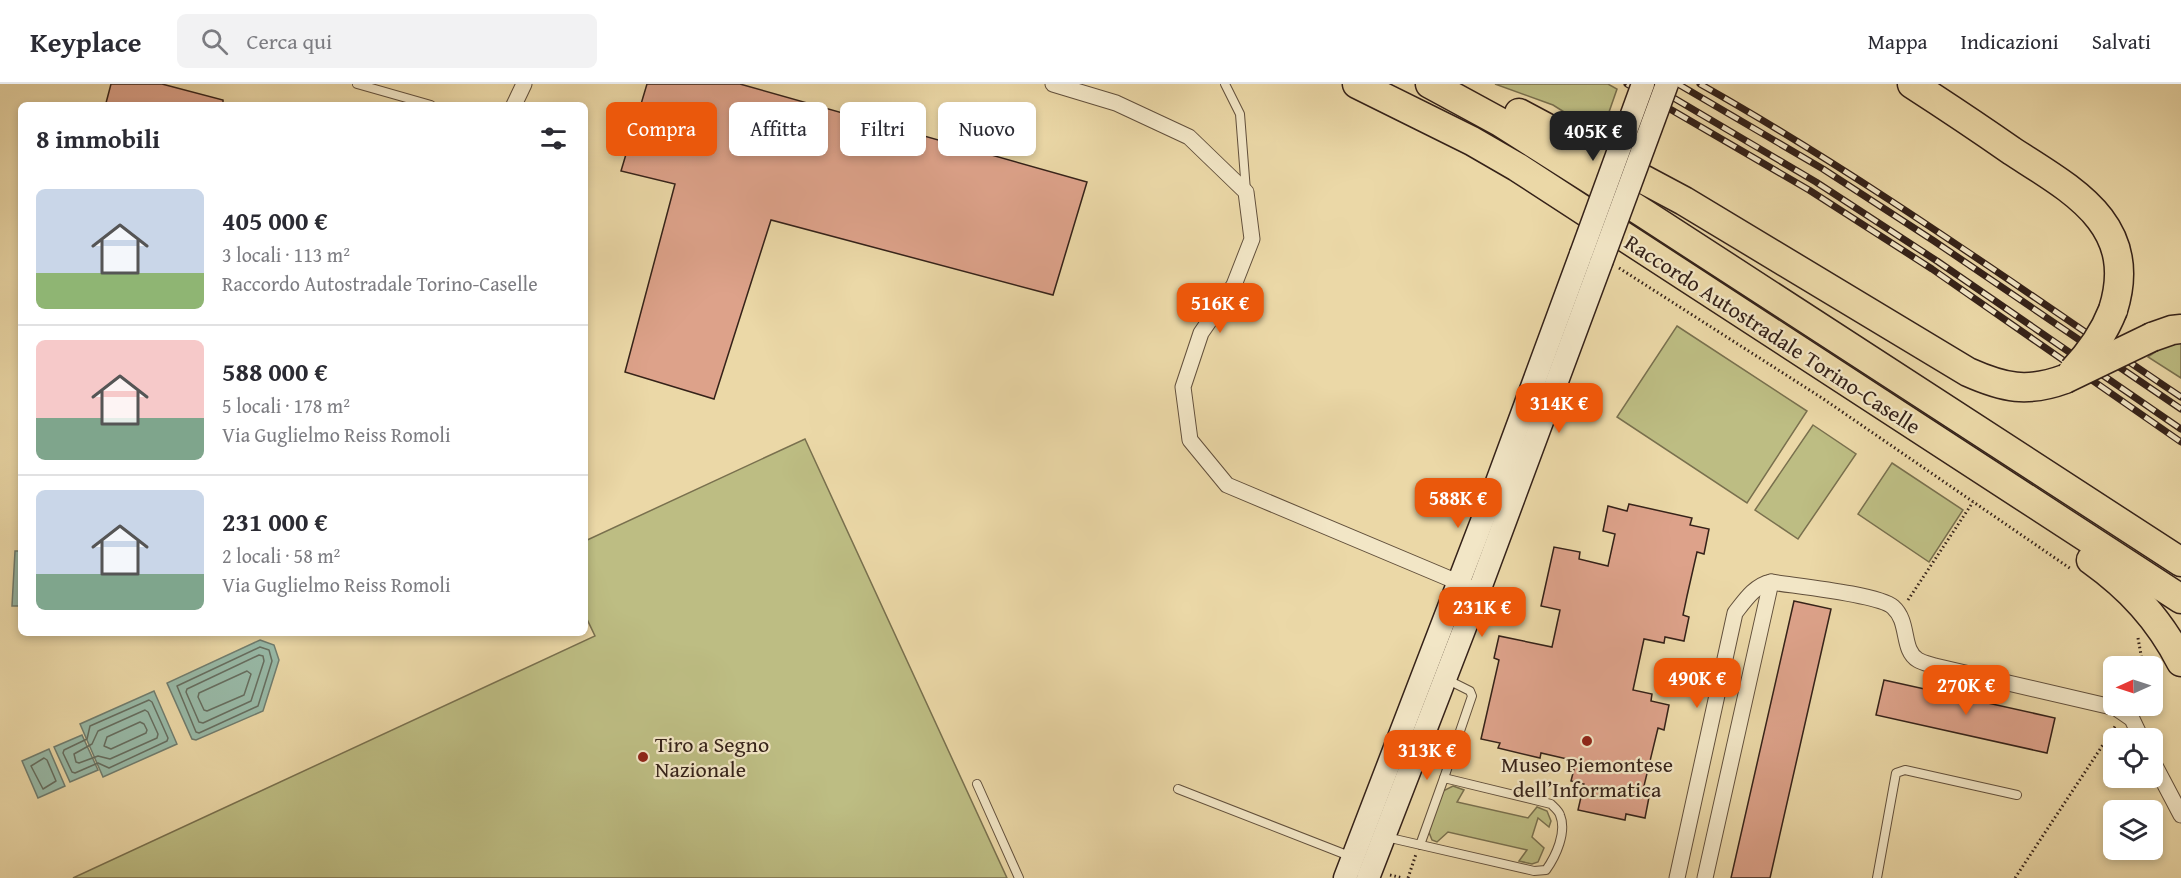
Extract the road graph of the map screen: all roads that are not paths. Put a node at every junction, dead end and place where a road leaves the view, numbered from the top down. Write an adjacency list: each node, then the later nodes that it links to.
1 (357, 84): 11 (lane)
2 (524, 84): 12 (street)
3 (1053, 84): 13 (street)
4 (1226, 84): 13 (lane)
5 (1357, 84): 17 (highway, Raccordo Autostradale Torino-Caselle)
6 (1430, 84): 18 (highway, Raccordo Autostradale Torino-Caselle)
7 (1451, 84): 16 (highway)
8 (1643, 84): 14 (main road, bridge)
9 (1667, 84): 14 (main road, bridge)
10 (1912, 84): 16 (highway, bridge)
11 (420, 102)
12 (515, 102)
13 (1246, 192): 20 (street)
14 (1595, 258): 20 (main road)
15 (2181, 329): 16 (highway, bridge)
16 (2065, 380)
17 (1857, 389): 21 (highway, Raccordo Autostradale Torino-Caselle); 22 (highway)
18 (2181, 562)
19 (1771, 582): 24 (street); 35 (street); 36 (street)
20 (1469, 587): 23 (main road)
21 (2181, 599)
22 (2181, 662)
23 (1435, 675): 25 (lane); 31 (main road)
24 (2136, 728)
25 (1444, 778): 32 (lane); 32 (lane)
26 (2163, 781): 30 (street)
27 (977, 784): 34 (lane)
28 (1178, 789): 33 (lane)
29 (2017, 795): 37 (lane)
30 (2181, 815)
31 (1373, 834): 32 (lane); 33 (main road)
32 (1420, 845)
33 (1365, 871)
34 (1019, 878)
35 (1677, 878)
36 (1705, 878)
37 (1877, 878)

